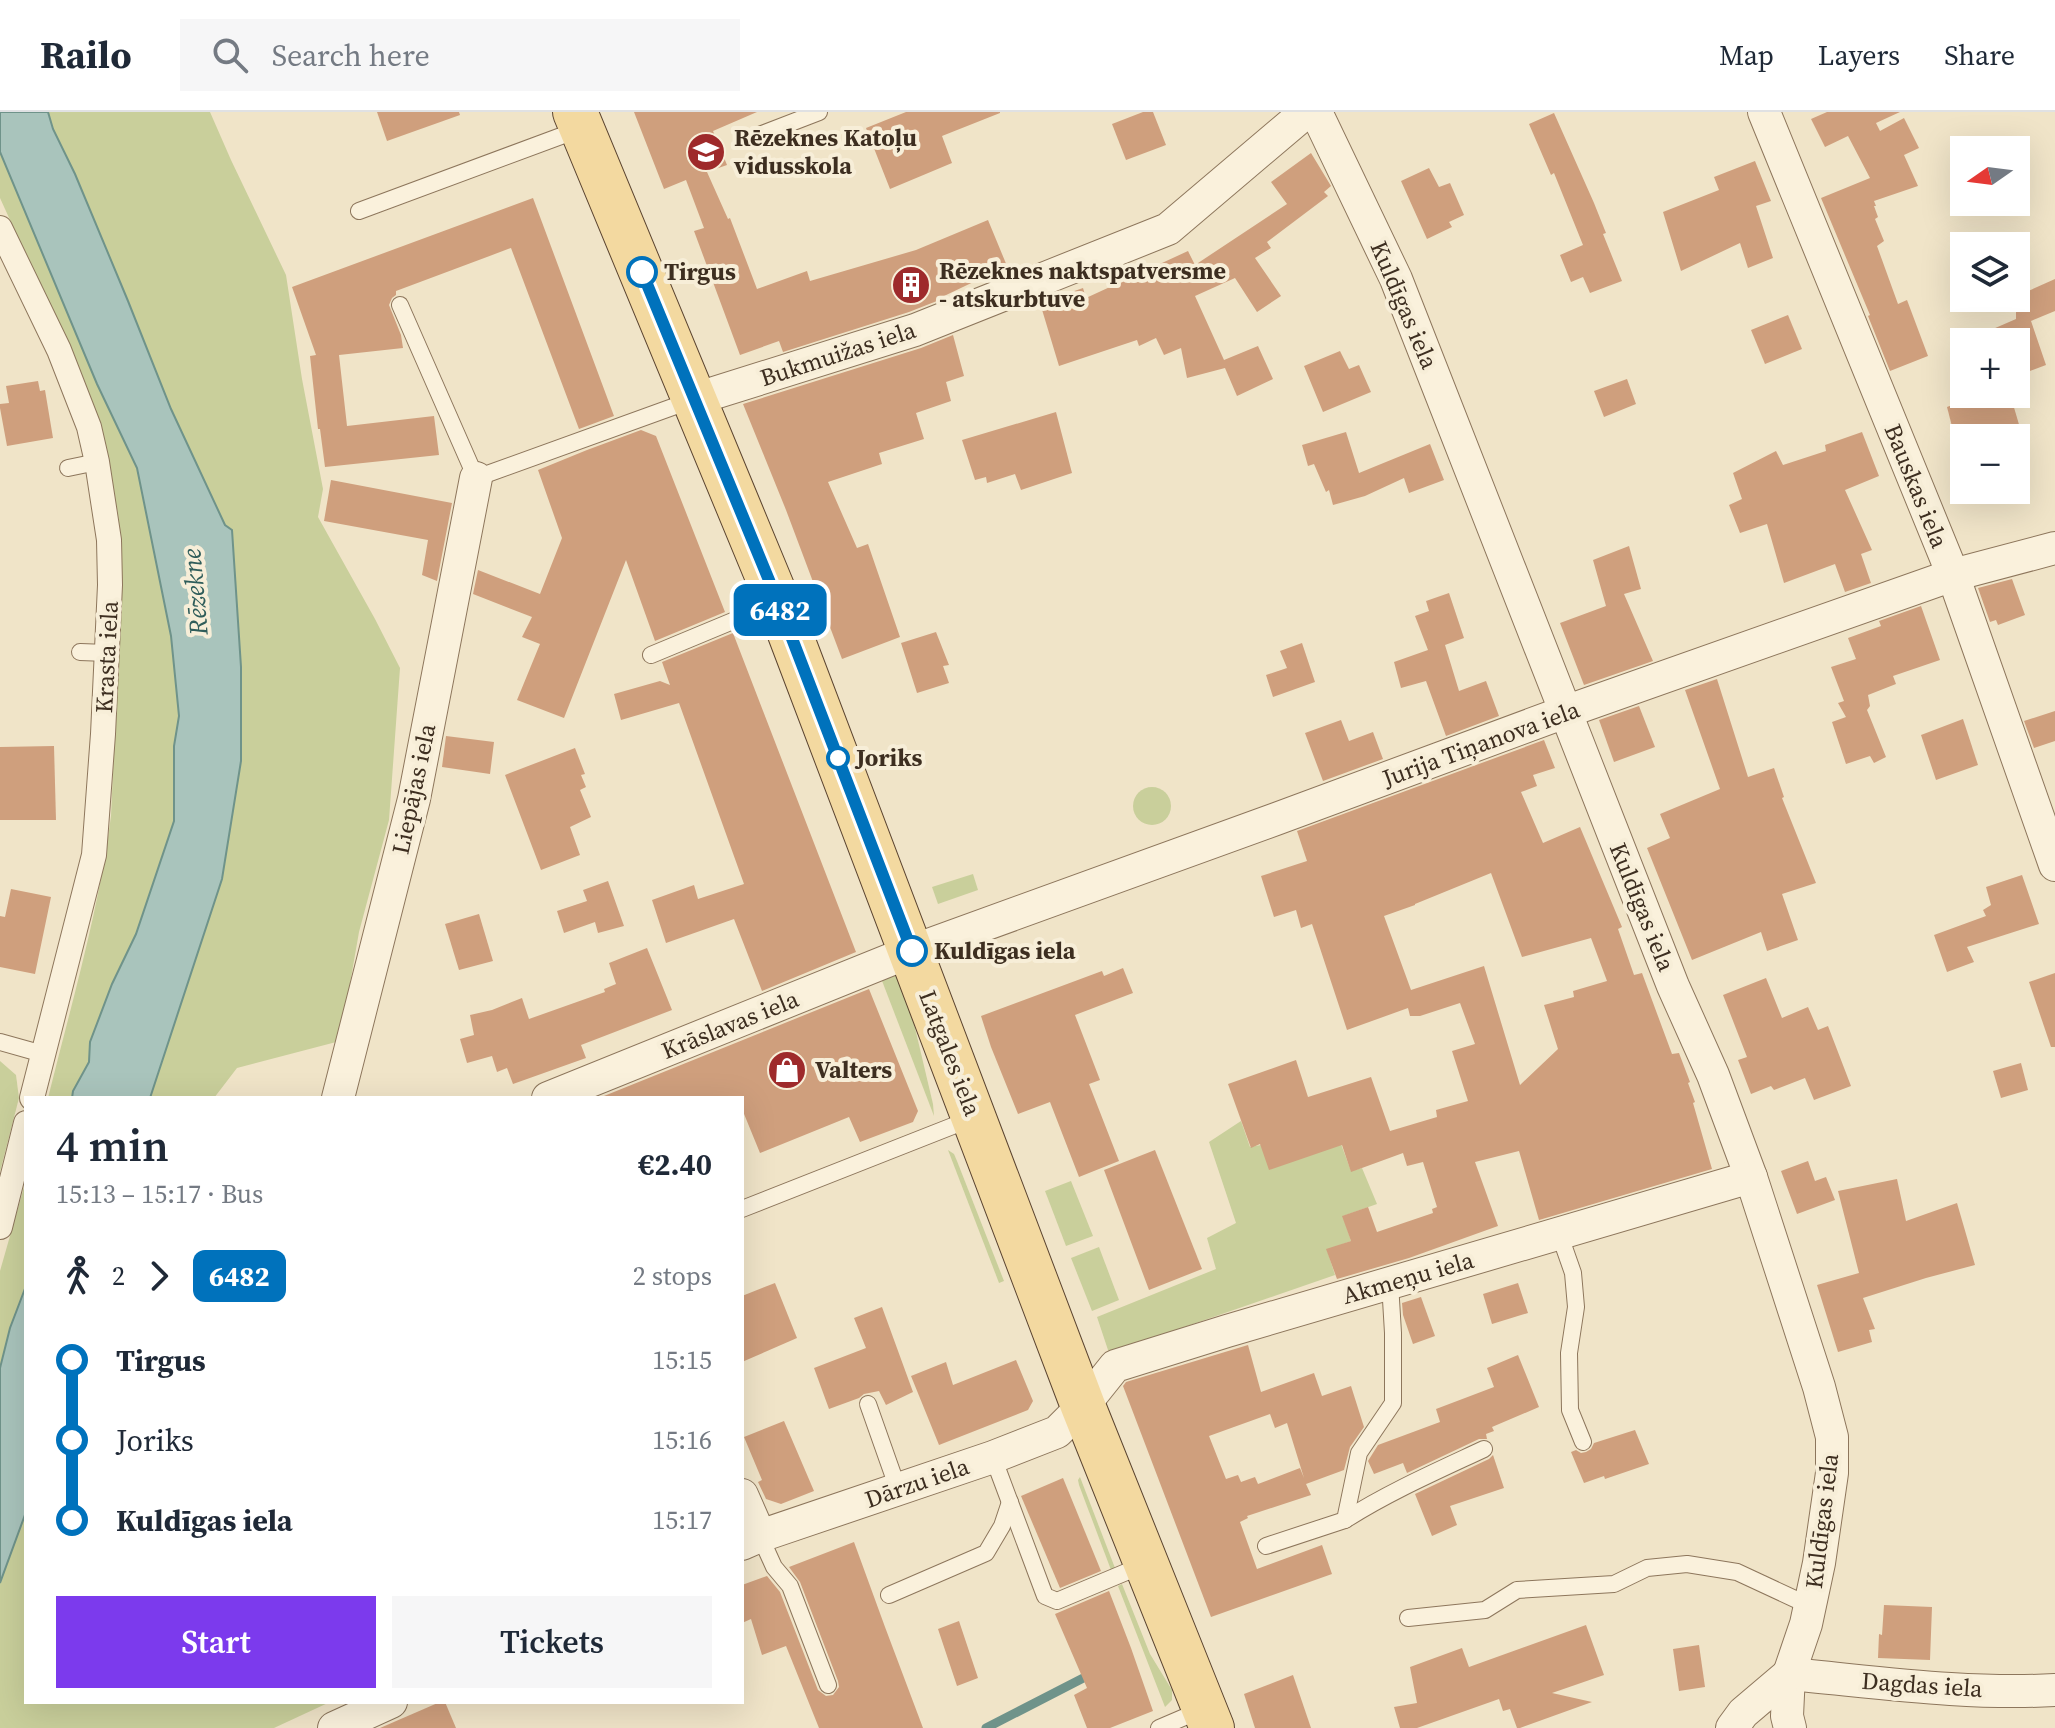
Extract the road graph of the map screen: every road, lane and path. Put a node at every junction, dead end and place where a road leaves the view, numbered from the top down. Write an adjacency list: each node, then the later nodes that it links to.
1 (819, 112): 6 (lane)
2 (1306, 112): 10 (street, Bukmuižas iela)
3 (1316, 112): 20 (street, Kuldīgas iela)
4 (1764, 112): 15 (street, Bauskas iela)
5 (579, 120): 7 (lane); 10 (main road, Latgales iela)
6 (749, 139)
7 (359, 211)
8 (0, 228): 11 (street, Krasta iela)
9 (400, 305): 13 (lane)
10 (695, 399): 13 (lane); 16 (main road, Latgales iela)
11 (97, 462): 12 (lane); 18 (street, Krasta iela)
12 (68, 468)
13 (476, 478): 26 (street, Liepājas iela)
14 (2055, 548): 15 (street, Jurija Tiņanova iela)
15 (1953, 575): 20 (street, Jurija Tiņanova iela); 21 (street, Bauskas iela)
16 (778, 602): 19 (lane); 22 (main road, Latgales iela)
17 (80, 652): 18 (lane)
18 (107, 653): 24 (street, Krasta iela)
19 (651, 655)
20 (1565, 712): 22 (street, Jurija Tiņanova iela); 30 (street, Kuldīgas iela)
21 (2055, 865)
22 (912, 951): 27 (street, Krāslavas iela); 28 (main road, Latgales iela)
23 (0, 1042): 24 (lane)
24 (43, 1054): 25 (street, Krasta iela)
25 (32, 1096)
26 (339, 1096)
27 (559, 1096)
28 (975, 1118): 31 (lane); 36 (main road, Latgales iela)
29 (24, 1131): 32 (street)
30 (1751, 1177): 33 (street, Akmeņu iela); 48 (street, Kuldīgas iela)
31 (744, 1208)
32 (0, 1227)
33 (1559, 1233): 34 (street, Akmeņu iela); 37 (lane)
34 (1390, 1283): 36 (street, Akmeņu iela); 43 (lane)
35 (868, 1404): 40 (lane)
36 (1083, 1406): 39 (street, Dārzu iela); 46 (main road, Latgales iela)
37 (1583, 1442)
38 (1484, 1449): 43 (lane)
39 (993, 1457): 40 (street, Dārzu iela); 41 (lane)
40 (898, 1489): 44 (street, Dārzu iela)
41 (1010, 1502): 46 (lane); 47 (lane)
42 (744, 1505): 44 (street)
43 (1345, 1520): 45 (lane)
44 (751, 1540): 51 (lane)
45 (1266, 1546)
46 (1146, 1564): 54 (main road, Latgales iela)
47 (889, 1595)
48 (1810, 1606): 49 (lane); 50 (street, Kuldīgas iela)
49 (1408, 1618)
50 (1789, 1674): 52 (street, Dagdas iela); 57 (street); 58 (street, Kuldīgas iela)
51 (828, 1685)
52 (2055, 1690)
53 (387, 1704): 55 (street)
54 (1208, 1719): 56 (lane)
55 (334, 1728)
56 (1159, 1728)
57 (1732, 1728)
58 (1790, 1728)

